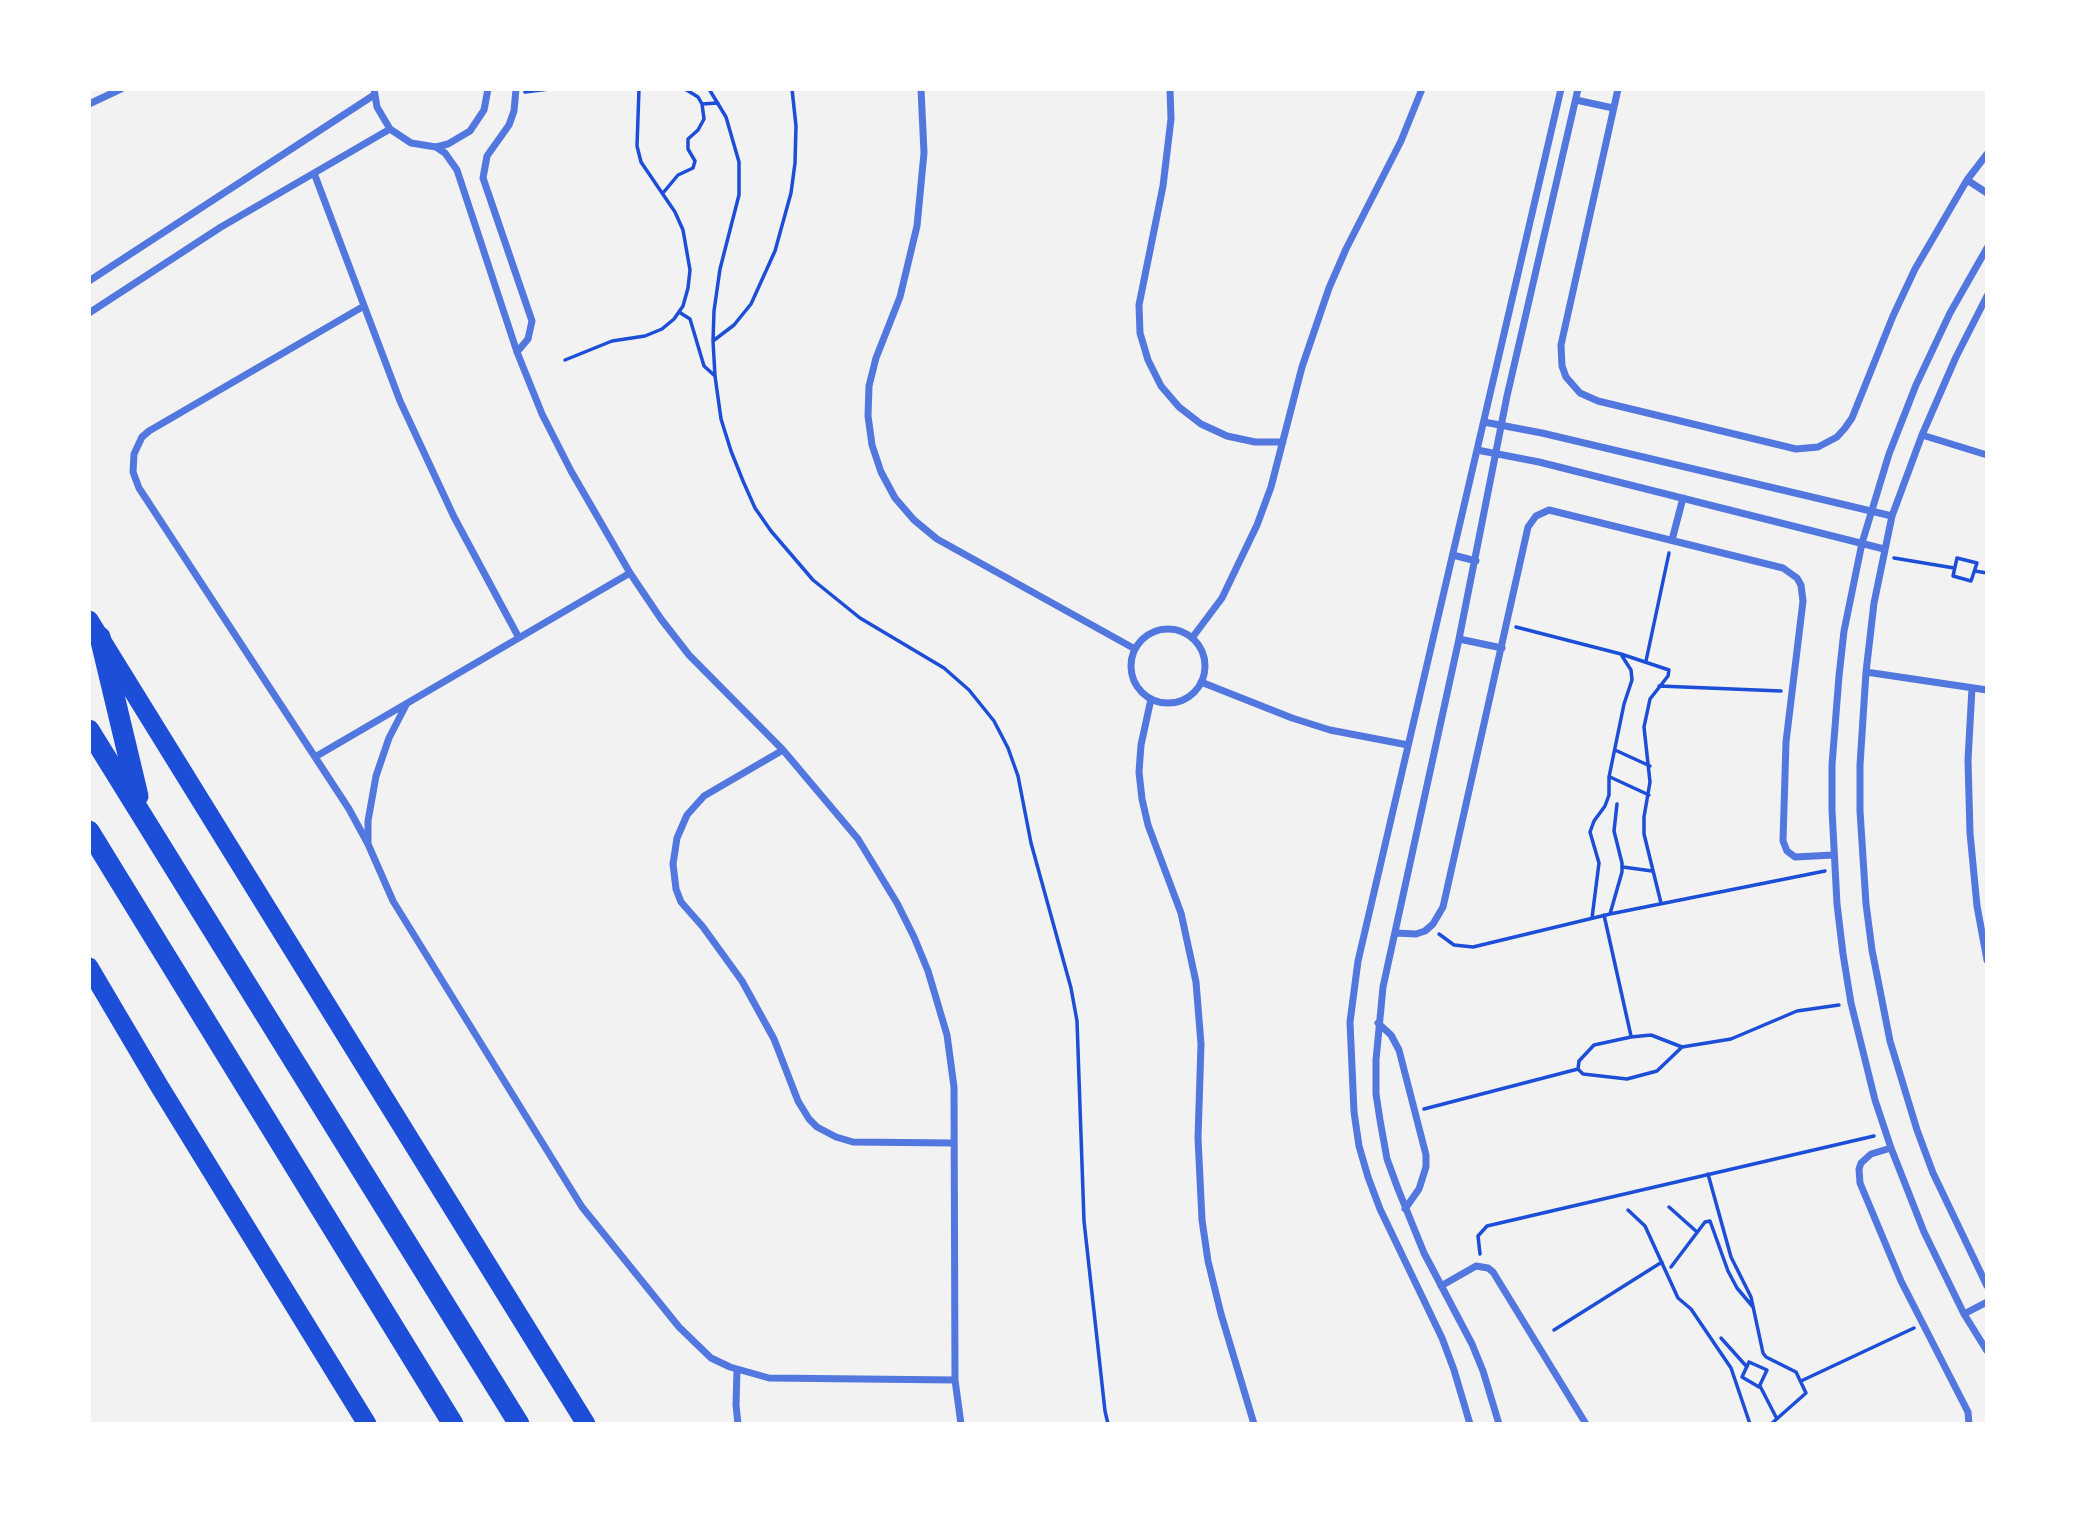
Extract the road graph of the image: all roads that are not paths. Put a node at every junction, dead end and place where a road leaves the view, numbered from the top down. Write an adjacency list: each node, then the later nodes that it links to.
1 (121, 89): 12 (street)
2 (488, 89): 15 (street)
3 (921, 89): 47 (street)
4 (1170, 89): 29 (street)
5 (1422, 89): 29 (street)
6 (1561, 89): 26 (street)
7 (1578, 89): 11 (street)
8 (1618, 89): 13 (street)
9 (516, 91): 25 (street)
10 (374, 92): 14 (street); 21 (street)
11 (1576, 100): 13 (street); 27 (street)
12 (89, 104)
13 (1613, 108): 18 (street)
14 (390, 129): 15 (street); 17 (street)
15 (436, 147): 25 (street)
16 (1987, 154): 18 (street)
17 (314, 173): 23 (street); 24 (street)
18 (1967, 180): 19 (street)
19 (1987, 193)
20 (1987, 248): 34 (street)
21 (89, 281)
22 (1987, 296): 28 (street)
23 (364, 306): 43 (street); 57 (street)
24 (89, 313)
25 (517, 352): 41 (street)
26 (1484, 422): 27 (street); 30 (street)
27 (1502, 425): 31 (street); 34 (street)
28 (1922, 435): 32 (street); 35 (street)
29 (1283, 442): 44 (street)
30 (1478, 450): 31 (street); 39 (street)
31 (1496, 453): 33 (street); 40 (street)
32 (1987, 455)
33 (1683, 498): 36 (street); 37 (street)
34 (1871, 510): 35 (street); 37 (street)
35 (1892, 516): 38 (street)
36 (1672, 540): 46 (street); 61 (street)
37 (1862, 543): 38 (street); 61 (street)
38 (1884, 553): 48 (street)
39 (1453, 555): 40 (street); 55 (street)
40 (1476, 561): 45 (street)
41 (629, 573): 43 (street); 56 (street)
42 (94, 629): 58 (highway); 79 (highway)
43 (519, 638): 53 (street)
44 (1192, 638): 47 (street); 49 (street)
45 (1459, 639): 46 (street); 62 (street)
46 (1502, 648): 62 (street)
47 (1135, 649): 52 (street)
48 (1866, 672): 50 (street); 70 (street)
49 (1201, 682): 52 (street); 55 (street)
50 (1972, 688): 51 (street); 63 (street)
51 (1987, 690)
52 (1151, 699): 82 (street)
53 (408, 702): 57 (street); 60 (street)
54 (89, 730): 58 (highway)
55 (1408, 745): 83 (street)
56 (783, 750): 66 (street); 66 (street)
57 (315, 757): 60 (street)
58 (142, 812): 78 (highway)
59 (89, 831): 77 (highway)
60 (368, 844): 74 (street)
61 (1833, 855): 67 (street)
62 (1395, 933): 65 (street)
63 (1987, 960)
64 (89, 967): 76 (highway)
65 (1378, 1023): 68 (street); 68 (street)
66 (954, 1143): 75 (street)
67 (1891, 1148): 72 (street); 86 (street)
68 (1405, 1209): 69 (street)
69 (1441, 1286): 84 (street); 85 (street)
70 (1987, 1286)
71 (1987, 1302): 72 (street)
72 (1964, 1314): 73 (street)
73 (1987, 1352)
74 (737, 1370): 75 (street); 80 (street)
75 (955, 1380): 81 (street)
76 (367, 1424)
77 (453, 1424)
78 (519, 1424)
79 (586, 1424)
80 (738, 1424)
81 (961, 1424)
82 (1254, 1424)
83 (1470, 1424)
84 (1499, 1424)
85 (1586, 1424)
86 (1969, 1424)

